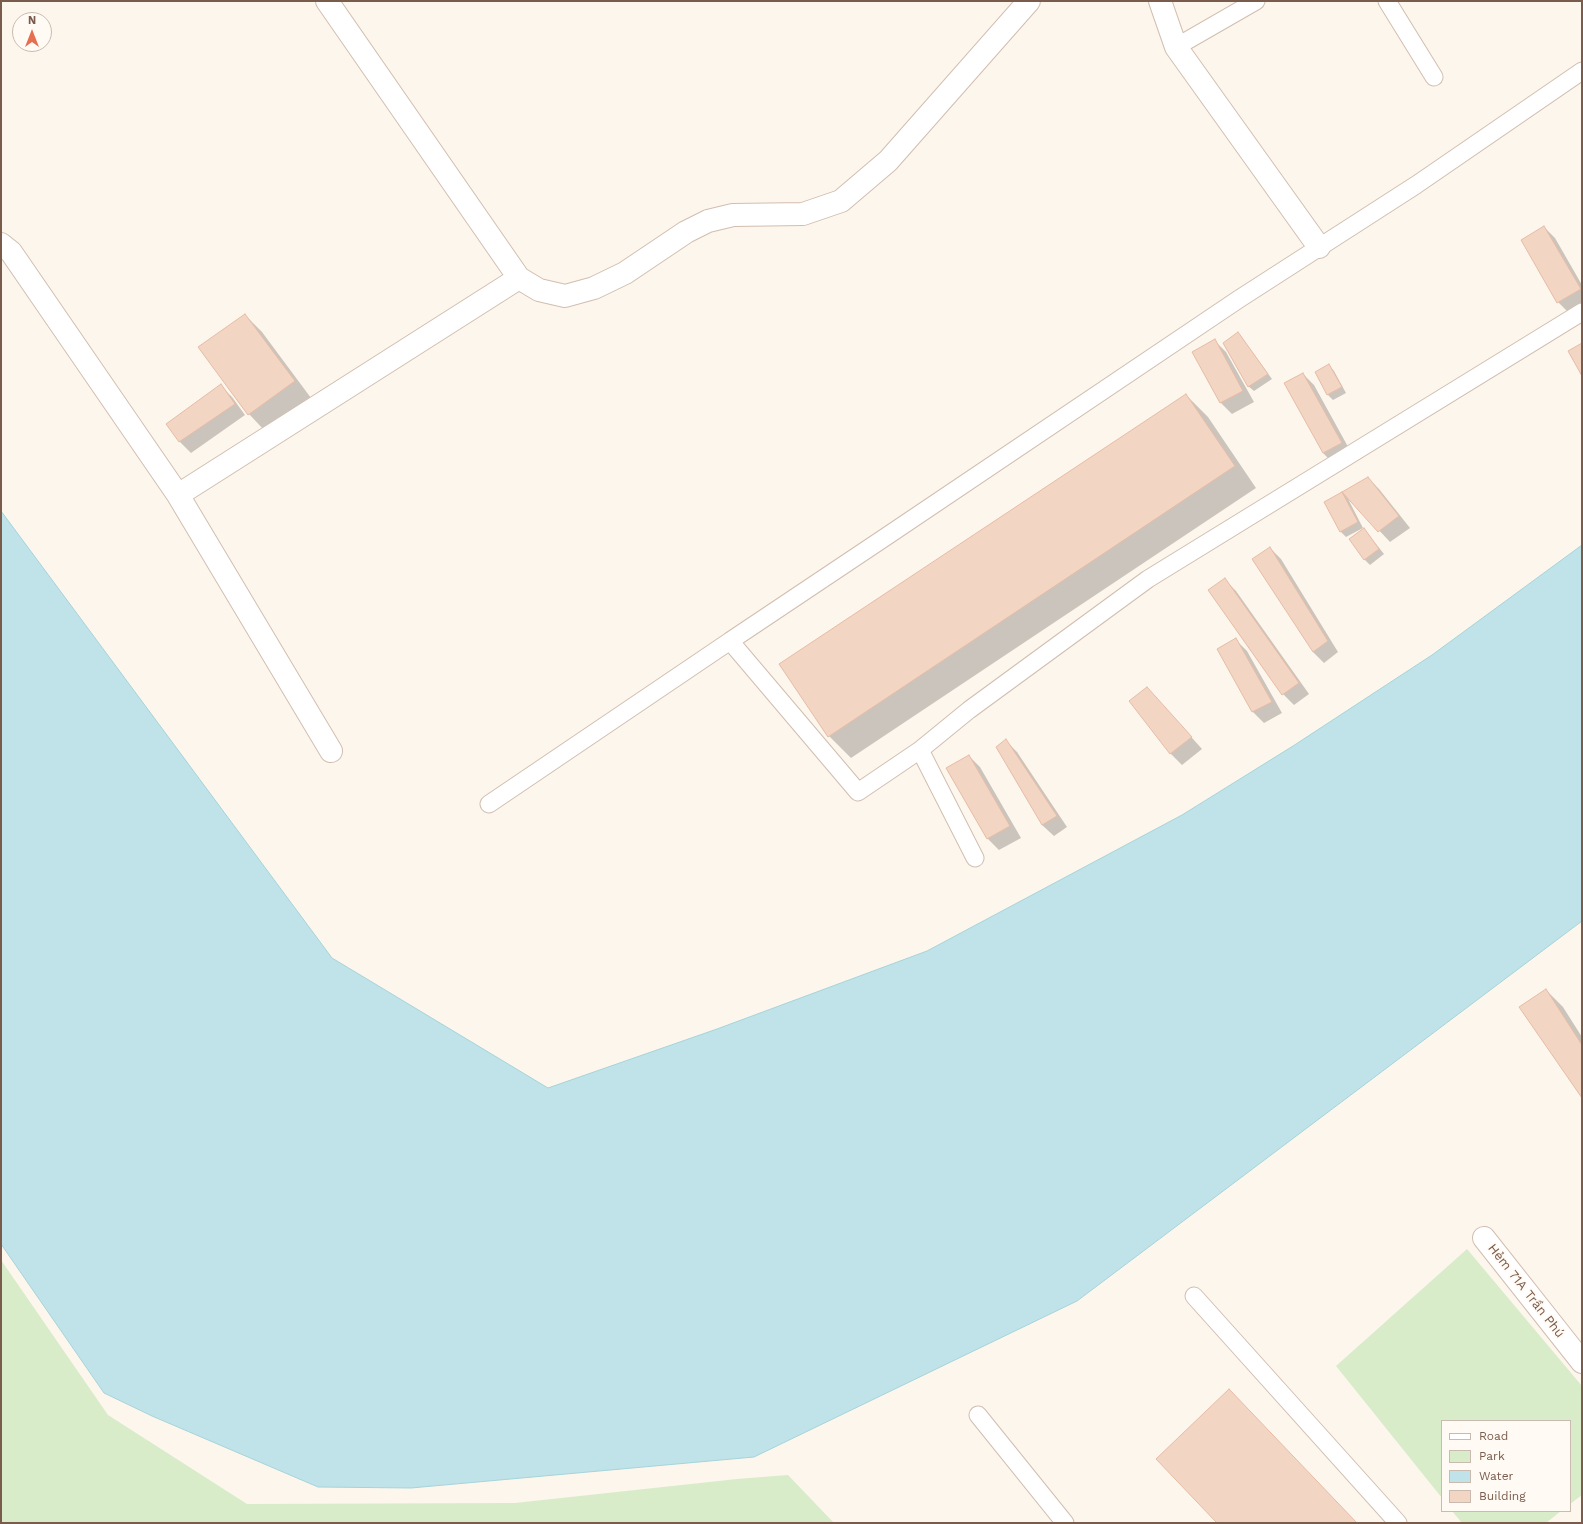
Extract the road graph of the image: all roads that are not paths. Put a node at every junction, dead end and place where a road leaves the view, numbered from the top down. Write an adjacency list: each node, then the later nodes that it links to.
1 (327, 1): 11 (street)
2 (1029, 1): 11 (street)
3 (1160, 1): 6 (street)
4 (1256, 1): 6 (lane)
5 (1387, 1): 8 (lane)
6 (1176, 47): 10 (street)
7 (1582, 71): 10 (lane)
8 (1434, 77)
9 (1, 244): 13 (street)
10 (1319, 247): 14 (lane)
11 (519, 278): 13 (street)
12 (1582, 312): 15 (lane)
13 (178, 495): 16 (street)
14 (730, 641): 15 (lane); 17 (lane)
15 (920, 750): 18 (lane)
16 (331, 751)
17 (489, 804)
18 (975, 858)
19 (1484, 1238): 21 (street, Hẻm 71A Trần Phú)
20 (1194, 1296): 24 (lane)
21 (1582, 1362)
22 (978, 1415): 23 (lane)
23 (1065, 1523)
24 (1398, 1523)

